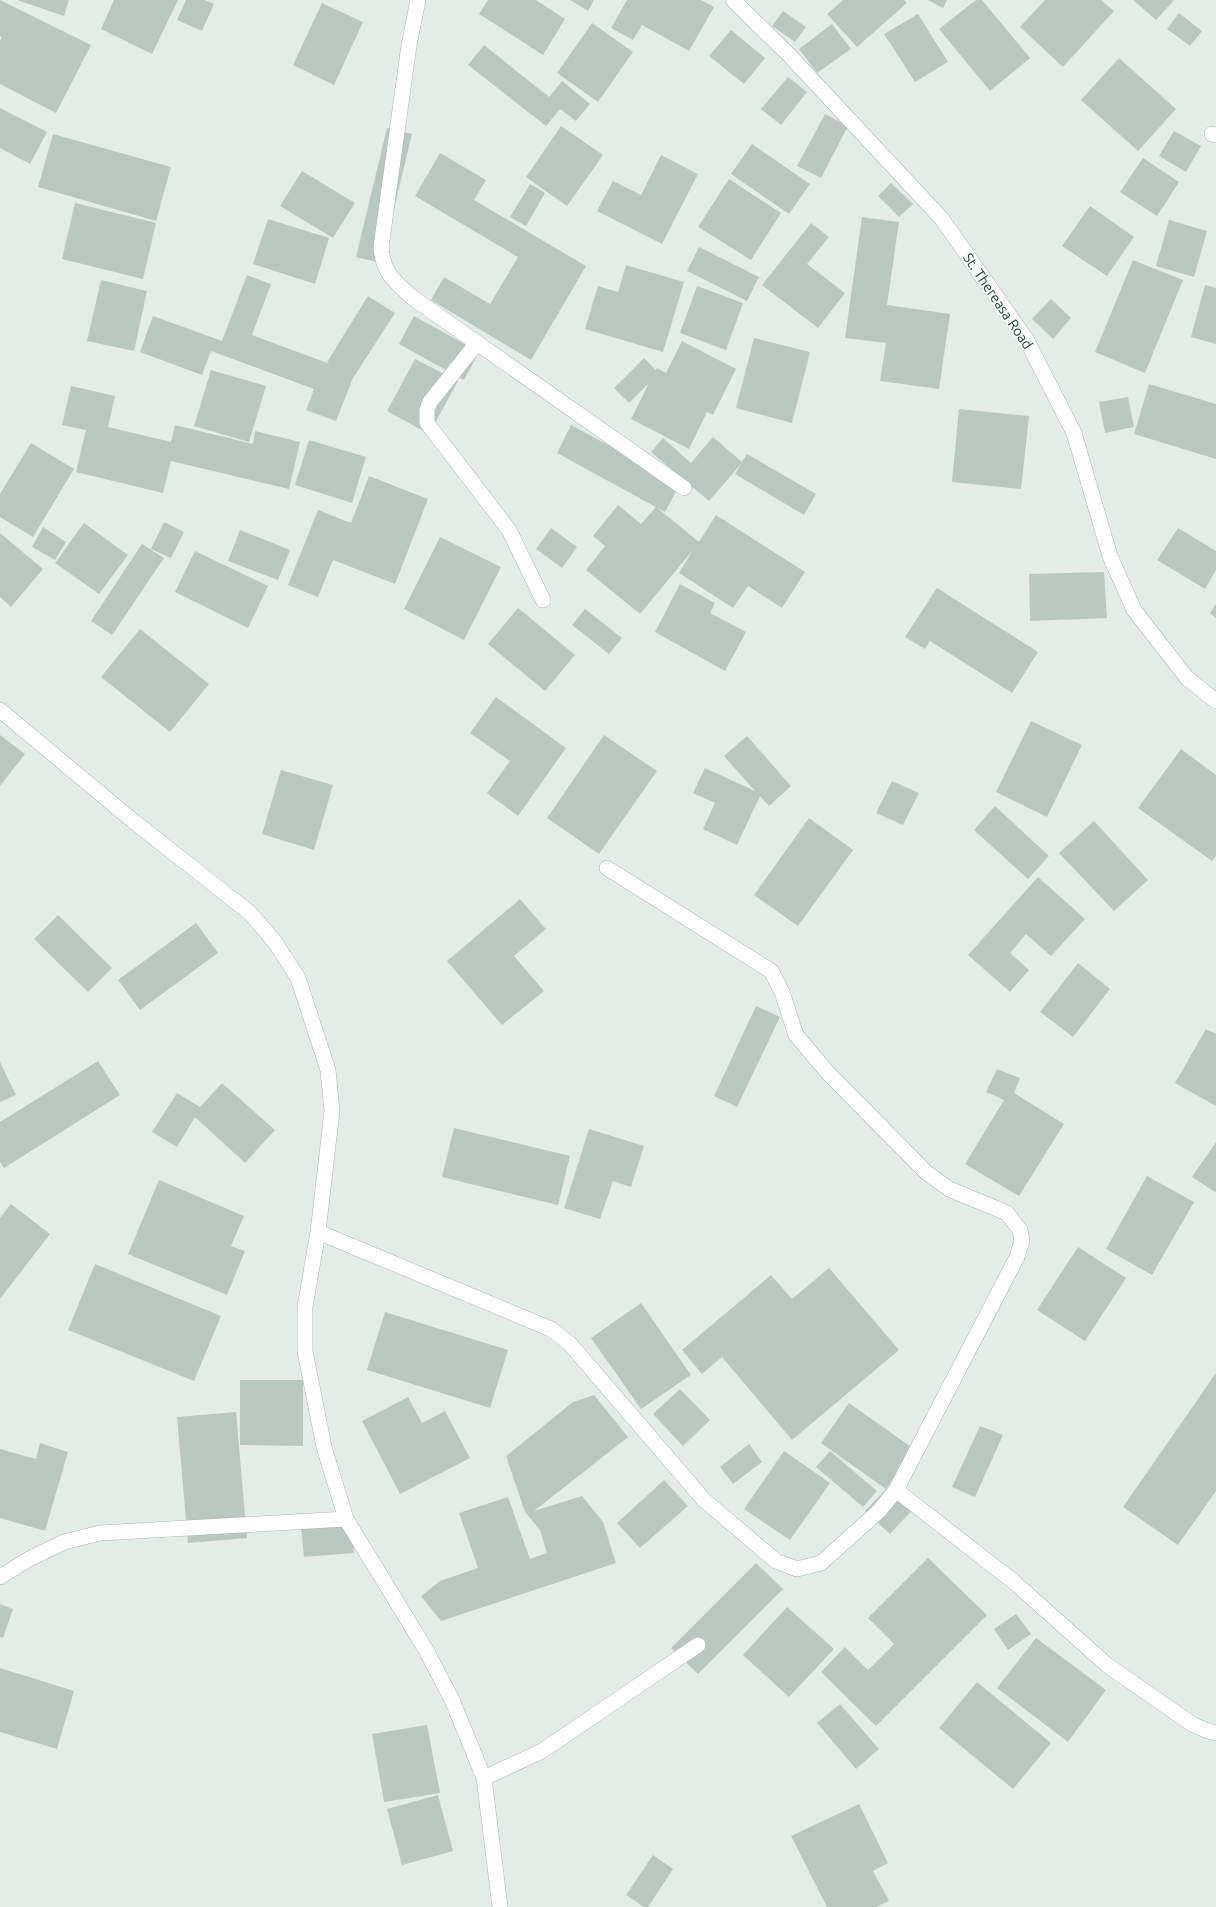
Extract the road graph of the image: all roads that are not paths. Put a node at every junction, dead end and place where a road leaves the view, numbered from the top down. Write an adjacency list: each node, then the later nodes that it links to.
1 (418, 0): 3 (street)
2 (733, 0): 6 (street, St. Thereasa Road)
3 (477, 343): 4 (street); 5 (street)
4 (684, 488)
5 (542, 600)
6 (1216, 700)
7 (0, 710): 9 (street)
8 (607, 868): 10 (street)
9 (318, 1232): 10 (street); 11 (street)
10 (896, 1490): 14 (street)
11 (346, 1518): 12 (street); 15 (street)
12 (0, 1577)
13 (698, 1645): 15 (street)
14 (1216, 1733)
15 (484, 1778): 16 (street)
16 (500, 1907)

